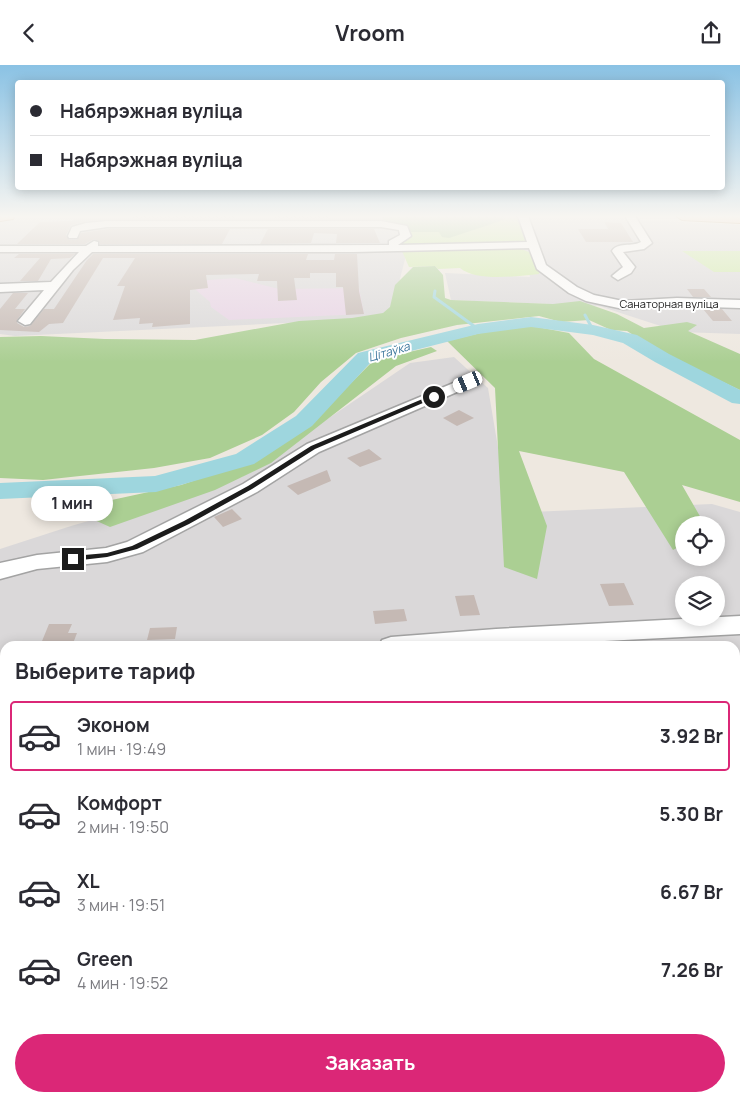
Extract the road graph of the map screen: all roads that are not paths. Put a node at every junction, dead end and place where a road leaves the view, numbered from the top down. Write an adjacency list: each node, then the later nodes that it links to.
1 (74, 264): 5 (street)
2 (540, 264): 7 (street, Санаторная вуліца)
3 (627, 264): 4 (street)
4 (618, 276)
5 (53, 286): 6 (street); 8 (street)
6 (0, 288)
7 (740, 304)
8 (25, 321)
9 (468, 382): 10 (street)
10 (0, 572)
11 (740, 625): 12 (street)
12 (456, 641)

